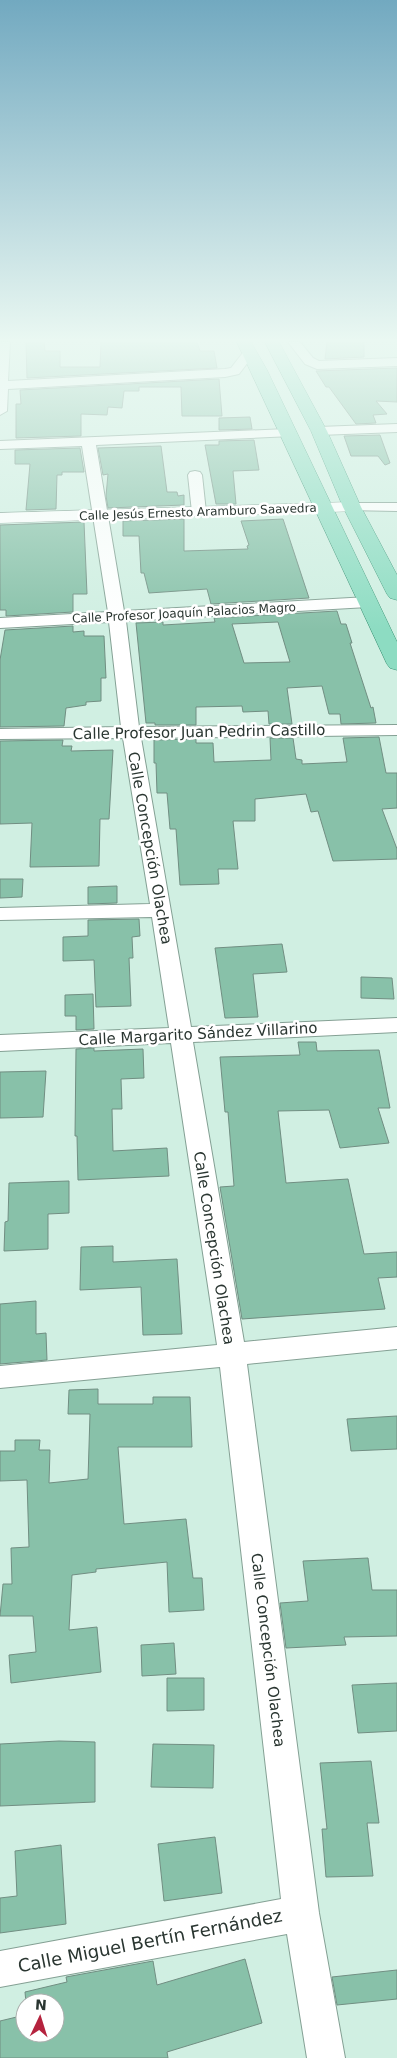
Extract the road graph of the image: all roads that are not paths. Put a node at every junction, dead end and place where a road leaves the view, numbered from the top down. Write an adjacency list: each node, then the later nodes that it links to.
1 (144, 438): 4 (street)
2 (289, 438): 9 (main road)
3 (321, 438): 7 (main road)
4 (88, 440): 5 (street); 11 (street, Calle Concepción Olachea)
5 (0, 444)
6 (195, 475): 10 (street)
7 (352, 507): 8 (street, Calle Jesús Ernesto Aramburo Saavedra); 9 (street, Calle Jesús Ernesto Aramburo Saavedra); 13 (main road)
8 (397, 507)
9 (324, 508): 10 (street, Calle Jesús Ernesto Aramburo Saavedra); 14 (main road)
10 (200, 512): 11 (street, Calle Jesús Ernesto Aramburo Saavedra)
11 (101, 515): 12 (street, Calle Jesús Ernesto Aramburo Saavedra); 15 (street, Calle Concepción Olachea)
12 (0, 518)
13 (395, 586)
14 (368, 602): 15 (street, Calle Profesor Joaquín Palacios Magro); 17 (main road)
15 (117, 616): 16 (street, Calle Profesor Joaquín Palacios Magro); 19 (street, Calle Concepción Olachea)
16 (0, 623)
17 (397, 664)
18 (397, 730): 19 (street, Calle Profesor Juan Pedrin Castillo)
19 (131, 733): 20 (street, Calle Profesor Juan Pedrin Castillo); 21 (street, Calle Concepción Olachea)
20 (0, 734)
21 (162, 910): 22 (street); 24 (street, Calle Concepción Olachea)
22 (0, 914)
23 (397, 1025): 24 (street, Calle Margarito Sández Villarino)
24 (180, 1034): 25 (street, Calle Margarito Sández Villarino); 27 (street, Calle Concepción Olachea)
25 (0, 1043)
26 (397, 1338): 27 (street)
27 (232, 1354): 28 (street); 29 (street, Calle Concepción Olachea)
28 (0, 1377)
29 (301, 1913): 30 (street, Calle Miguel Bertín Fernández); 31 (street, Calle Concepción Olachea)
30 (0, 1968)
31 (326, 2058)

